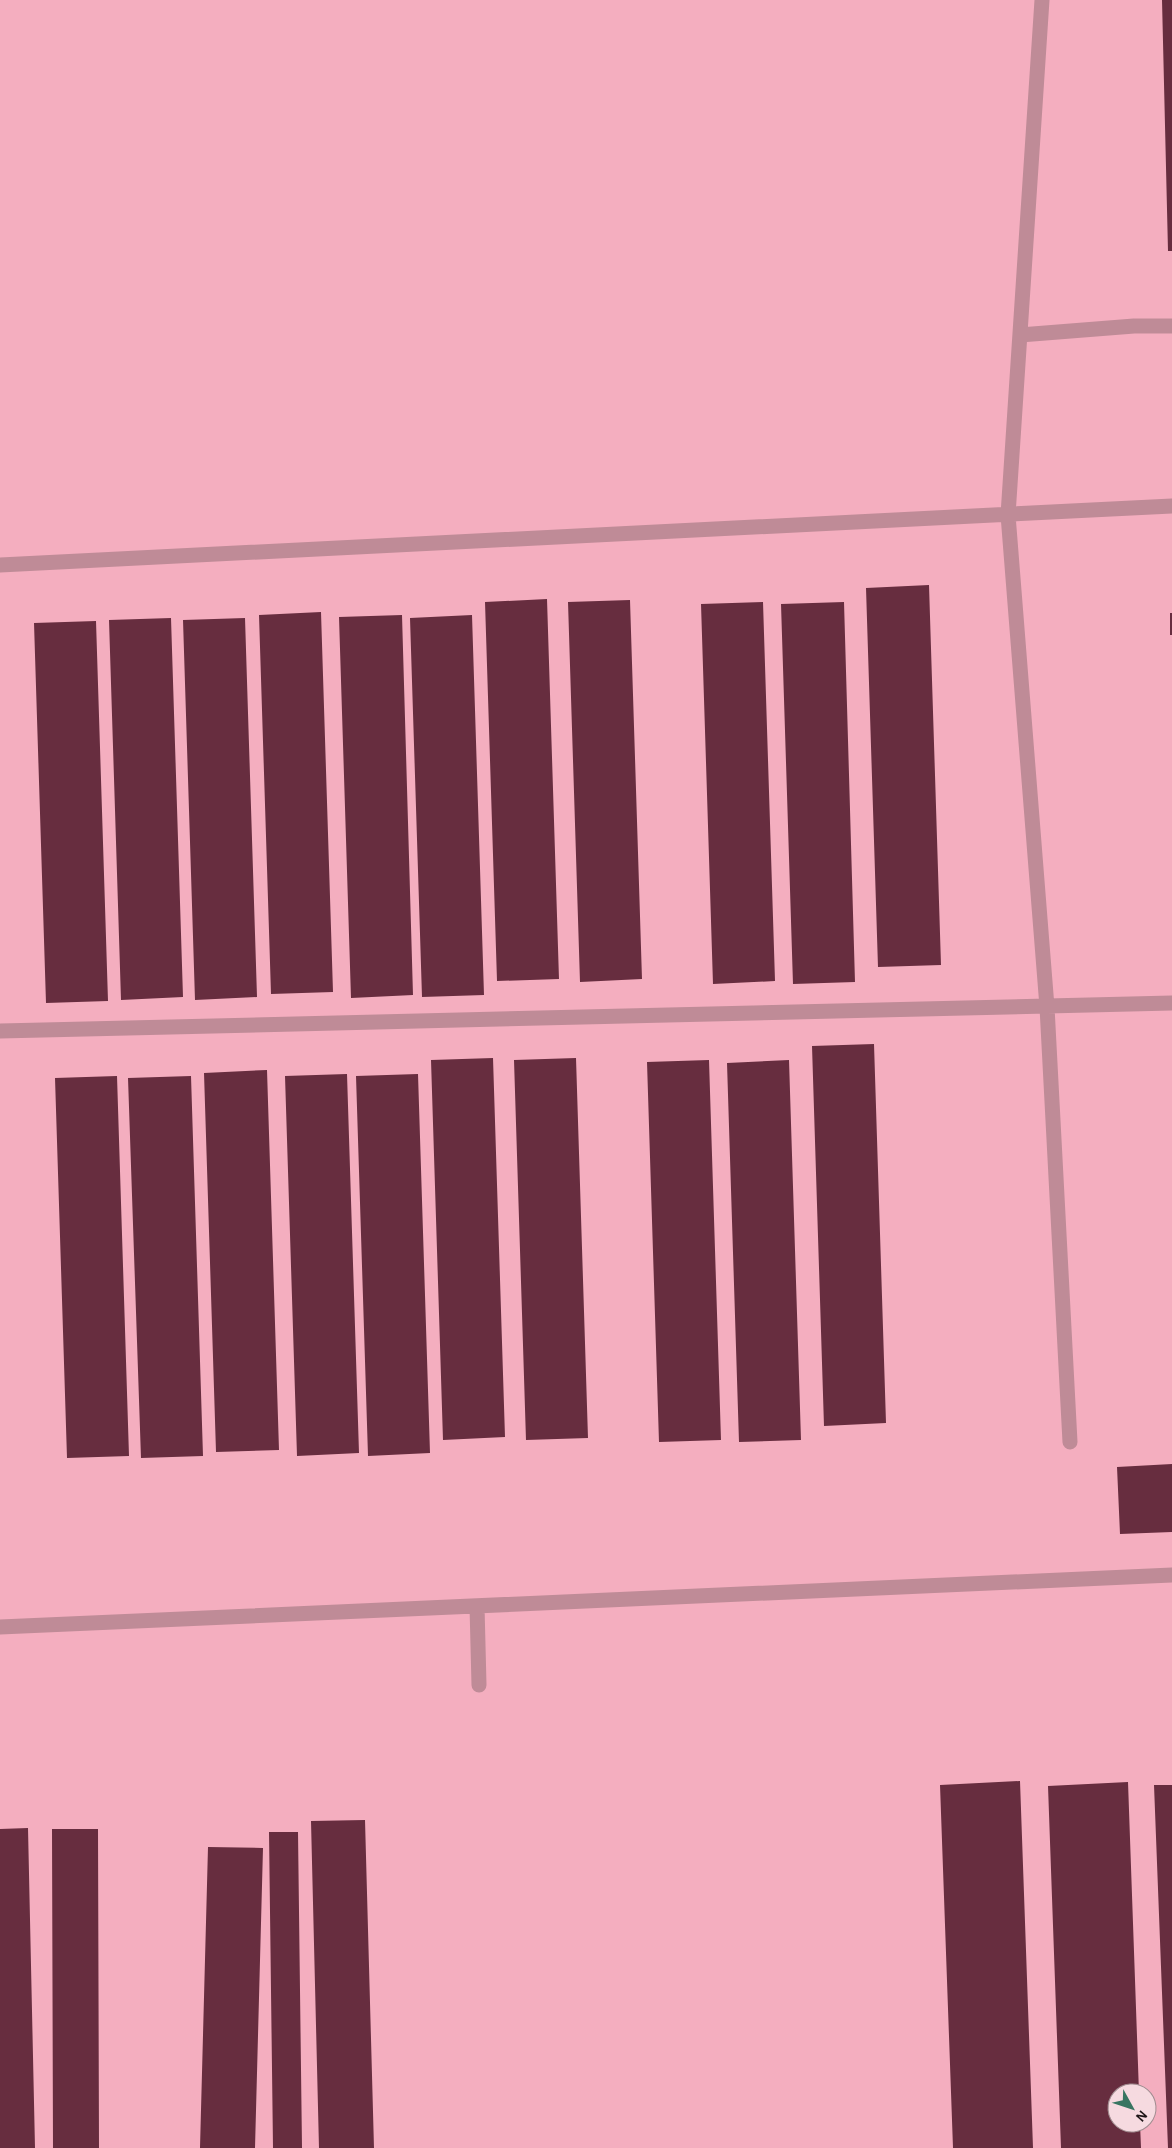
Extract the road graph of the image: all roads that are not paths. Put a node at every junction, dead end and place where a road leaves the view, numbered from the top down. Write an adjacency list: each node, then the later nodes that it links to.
1 (1042, 0): 3 (lane)
2 (1172, 326): 3 (lane)
3 (1020, 335): 5 (lane)
4 (1172, 506): 5 (lane)
5 (1008, 515): 6 (lane); 8 (lane)
6 (0, 565)
7 (1172, 1003): 8 (lane)
8 (1047, 1007): 9 (lane); 10 (lane)
9 (0, 1032)
10 (1070, 1442)
11 (1172, 1575): 12 (lane)
12 (477, 1606): 13 (lane); 14 (lane)
13 (0, 1627)
14 (479, 1685)

